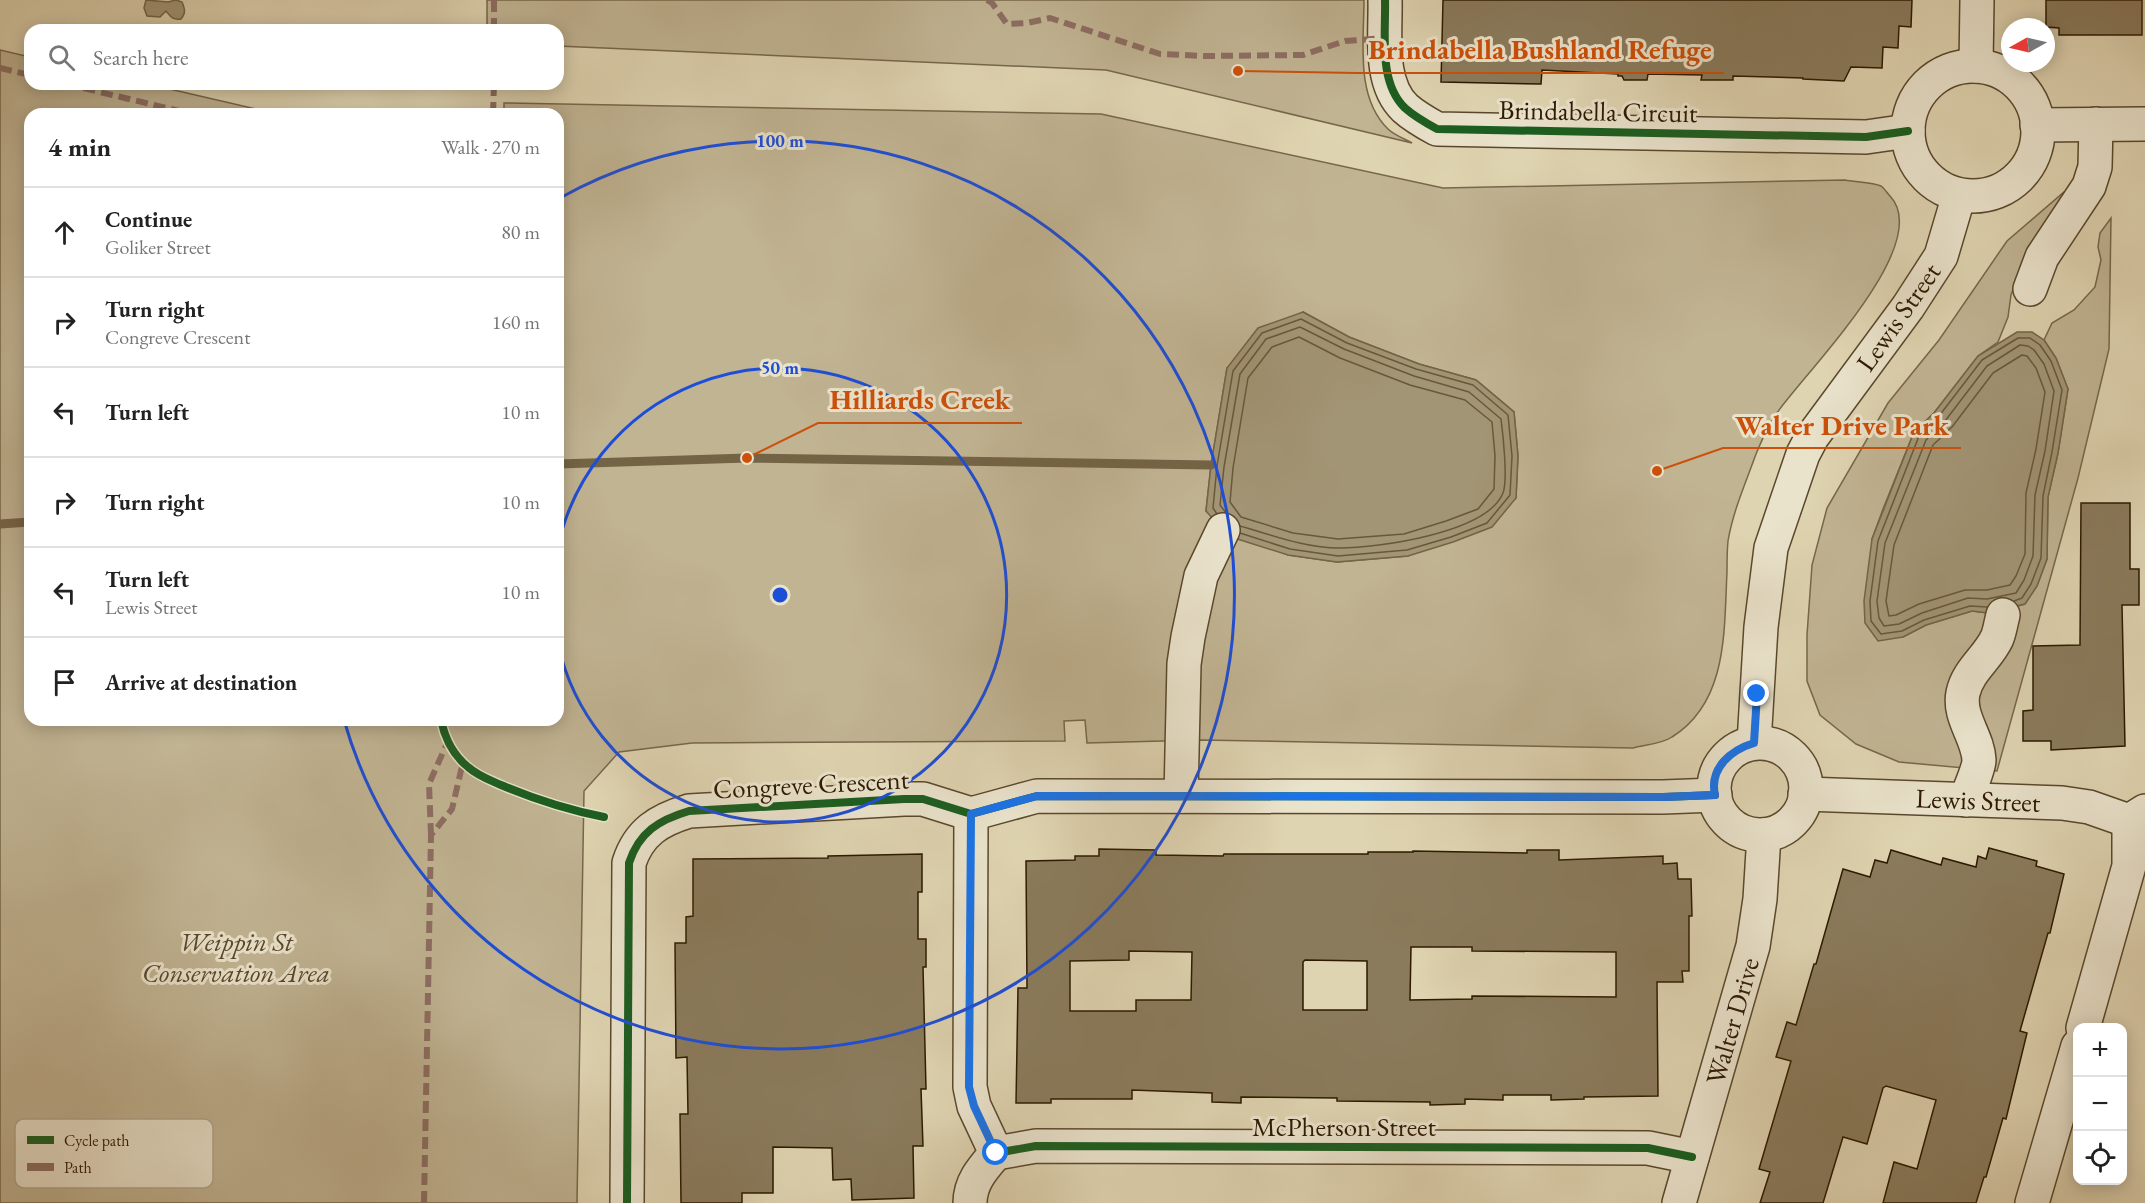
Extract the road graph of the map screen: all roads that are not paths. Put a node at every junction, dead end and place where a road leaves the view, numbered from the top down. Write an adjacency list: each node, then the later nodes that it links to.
1 (1385, 0): 7 (street, Brindabella Circuit)
2 (1977, 0): 3 (street)
3 (1976, 66): 6 (street); 7 (street)
4 (2096, 124): 5 (street); 6 (street); 9 (street)
5 (2145, 124)
6 (2037, 125): 8 (street)
7 (1908, 131): 8 (street)
8 (1959, 195): 12 (street, Lewis Street)
9 (2030, 289)
10 (1223, 530): 15 (street)
11 (2002, 615): 16 (street)
12 (1754, 743): 13 (street); 14 (street)
13 (1805, 794): 16 (street, Lewis Street); 19 (street)
14 (1715, 795): 15 (street); 19 (street)
15 (1181, 796): 17 (street)
16 (1966, 800): 18 (street, Lewis Street)
17 (971, 814): 22 (street); 24 (street, Congreve Crescent)
18 (2137, 816): 20 (street)
19 (1764, 835): 23 (street, Walter Drive)
20 (2084, 1023)
21 (2073, 1063): 27 (street)
22 (996, 1153): 23 (street, McPherson Street); 25 (street)
23 (1692, 1157): 26 (street, Walter Drive)
24 (627, 1203)
25 (970, 1203)
26 (1680, 1203)
27 (2032, 1203)

